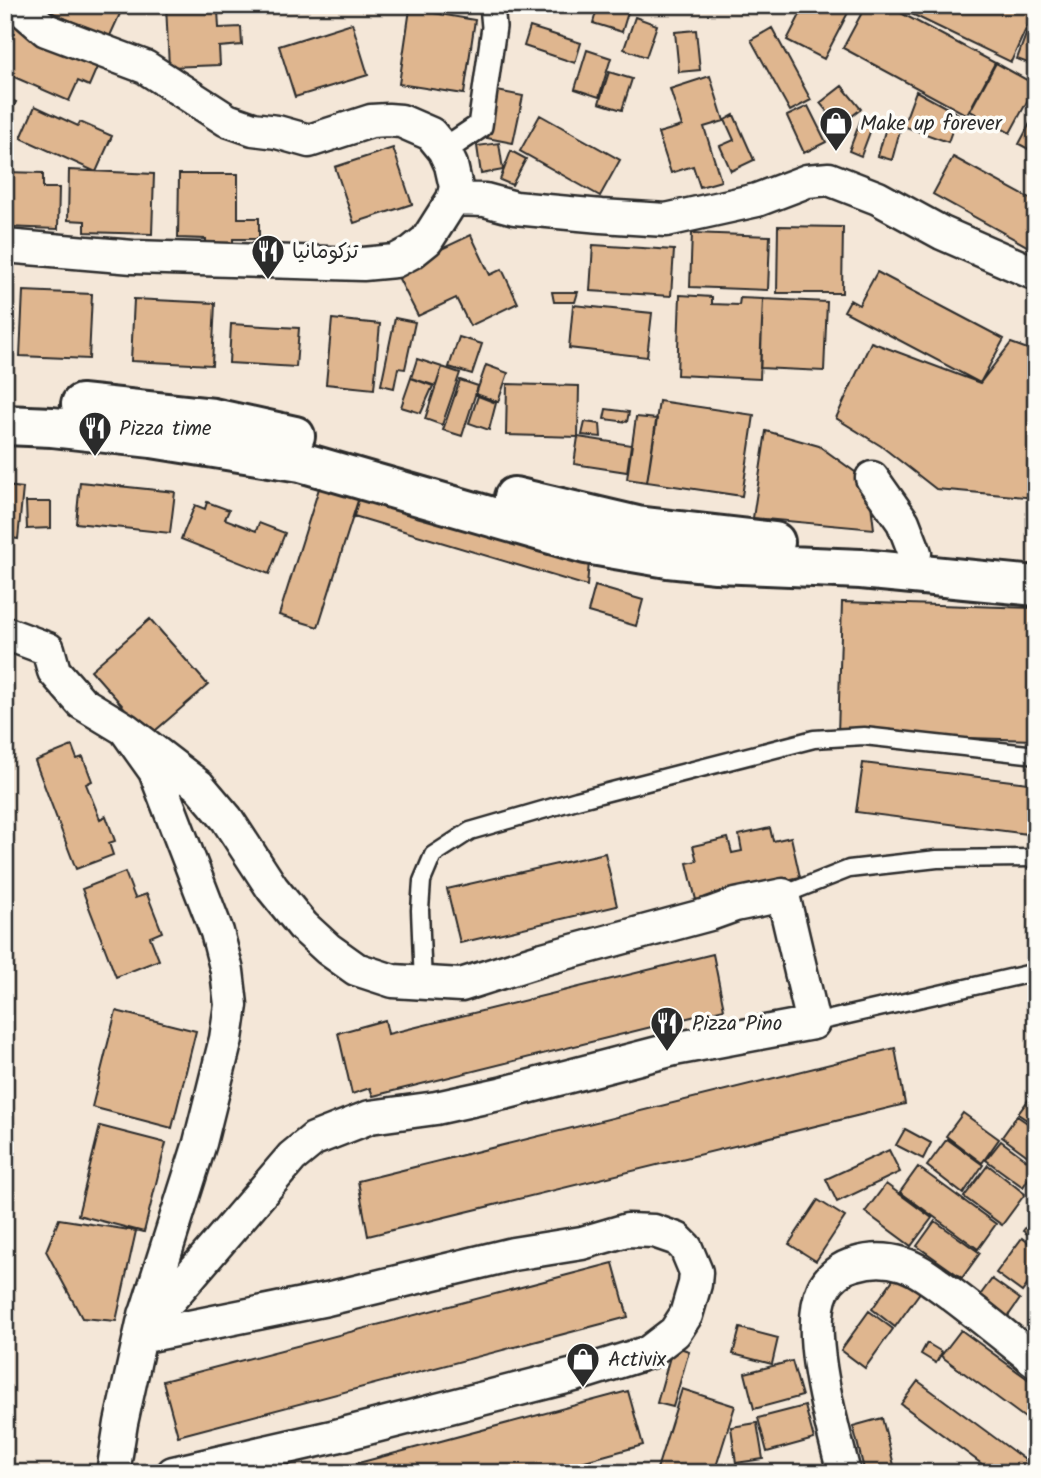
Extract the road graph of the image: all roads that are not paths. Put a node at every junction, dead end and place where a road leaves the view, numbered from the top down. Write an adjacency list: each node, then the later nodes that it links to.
1 (17, 5): 3 (street)
2 (492, 5): 3 (street)
3 (444, 150): 4 (street)
4 (453, 199): 5 (street); 6 (street)
5 (5, 246)
6 (1036, 274)
7 (5, 400): 10 (main road)
8 (5, 425): 12 (main road)
9 (872, 478): 10 (street)
10 (915, 553): 11 (main road)
11 (1036, 562)
12 (1036, 586)
13 (5, 633): 14 (street)
14 (125, 729): 19 (street); 21 (street)
15 (1036, 755): 19 (lane)
16 (1036, 858): 17 (lane)
17 (783, 895): 19 (street); 20 (street)
18 (1036, 972): 20 (lane)
19 (423, 984)
20 (813, 1023): 21 (street)
21 (142, 1326): 23 (street); 24 (street)
22 (1036, 1361): 25 (street)
23 (113, 1473)
24 (173, 1473)
25 (844, 1473)

